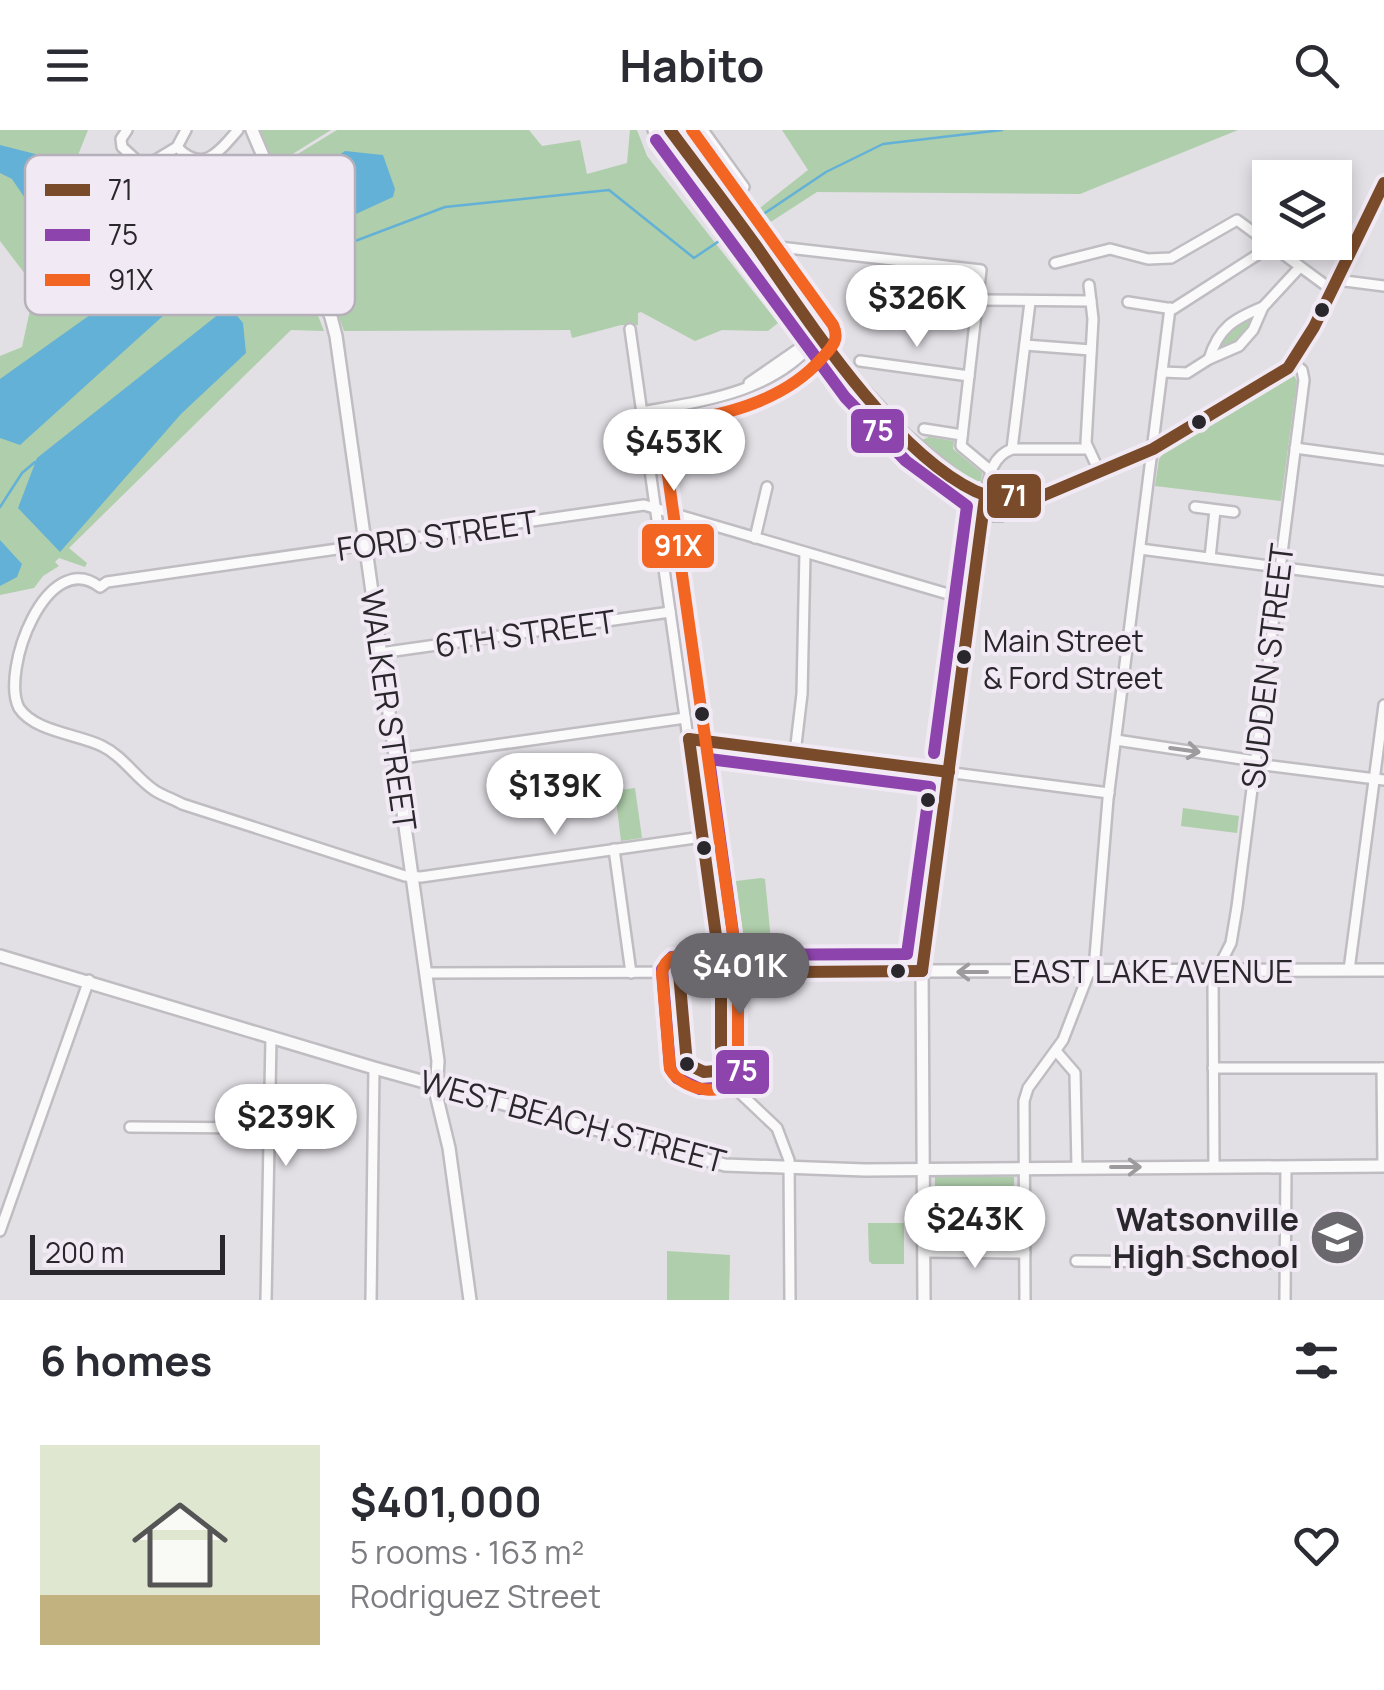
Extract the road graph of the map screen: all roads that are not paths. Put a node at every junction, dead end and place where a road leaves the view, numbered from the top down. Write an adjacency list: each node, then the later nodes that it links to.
1 (127, 130): 9 (street)
2 (186, 130): 8 (street)
3 (238, 130): 12 (street)
4 (252, 130): 13 (main road, WALKER STREET)
5 (654, 130): 33 (main road)
6 (670, 130): 33 (main road)
7 (703, 130): 15 (street)
8 (177, 147): 10 (street); 11 (street)
9 (130, 155)
10 (165, 155)
11 (186, 155)
12 (212, 155)
13 (263, 155)
14 (1384, 183): 23 (main road)
15 (744, 186)
16 (1252, 232): 20 (street)
17 (779, 246): 25 (street)
18 (1252, 258): 30 (street)
19 (1290, 260): 21 (street)
20 (1055, 263)
21 (1300, 267): 23 (street); 29 (street)
22 (1089, 285): 26 (street)
23 (1334, 285): 24 (street); 38 (main road)
24 (1384, 286)
25 (979, 300): 27 (street); 40 (street)
26 (1092, 301): 27 (street); 35 (street)
27 (1030, 302): 34 (street)
28 (1128, 302): 30 (street)
29 (1263, 306): 36 (street); 36 (street)
30 (1170, 308): 39 (street)
31 (330, 315): 66 (main road, WALKER STREET)
32 (630, 329): 42 (street)
33 (813, 340): 41 (street); 54 (main road); 56 (main road)
34 (1025, 344): 35 (street); 46 (street)
35 (1091, 350): 48 (street)
36 (1210, 358): 39 (street)
37 (860, 362): 40 (street)
38 (1293, 362): 47 (street, SUDDEN STREET); 49 (main road)
39 (1162, 372): 49 (street)
40 (969, 376): 45 (street)
41 (660, 408): 42 (street); 44 (street)
42 (641, 412): 44 (street)
43 (924, 429): 45 (street)
44 (644, 434): 57 (street)
45 (962, 435): 51 (street)
46 (1012, 448): 48 (street); 51 (street)
47 (1295, 448): 50 (street); 71 (street, SUDDEN STREET)
48 (1087, 449): 52 (street)
49 (1153, 449): 52 (main road); 67 (street)
50 (1384, 460)
51 (991, 471): 54 (street)
52 (1098, 472): 55 (main road)
53 (767, 488): 64 (street)
54 (984, 497): 55 (main road); 61 (main road)
55 (1035, 499): 61 (main road)
56 (959, 501): 61 (main road); 63 (main road)
57 (655, 508): 62 (street, FORD STREET); 65 (street); 66 (street, FORD STREET)
58 (1195, 508): 59 (street)
59 (1215, 510): 60 (street); 70 (street)
60 (1234, 512)
61 (981, 514): 63 (main road); 69 (main road)
62 (692, 519): 64 (street, FORD STREET); 65 (street)
63 (974, 531): 69 (main road)
64 (755, 538): 68 (street, FORD STREET)
65 (660, 545): 74 (street)
66 (365, 546): 75 (main road, WALKER STREET); 88 (street, FORD STREET)
67 (1140, 549): 70 (street); 79 (street)
68 (805, 553): 73 (street, FORD STREET); 80 (street)
69 (978, 554): 73 (main road)
70 (1210, 558): 71 (street)
71 (1280, 567): 72 (street); 82 (street, SUDDEN STREET)
72 (1384, 581)
73 (972, 601): 83 (main road)
74 (670, 612): 75 (street, 6TH STREET); 77 (street)
75 (380, 653): 81 (main road, WALKER STREET)
76 (1384, 706): 84 (street)
77 (685, 718): 78 (street); 81 (street)
78 (689, 739): 80 (street); 86 (street)
79 (1116, 740): 82 (street, one-way to 82); 85 (street)
80 (795, 753): 83 (street)
81 (396, 759): 88 (main road, WALKER STREET)
82 (1255, 760): 84 (street); 90 (street, SUDDEN STREET)
83 (948, 772): 85 (street); 95 (main road)
84 (1380, 780): 91 (street)
85 (1109, 793): 93 (street)
86 (702, 838): 87 (street); 94 (street)
87 (614, 849): 88 (street); 96 (street)
88 (413, 878): 97 (main road, WALKER STREET)
89 (0, 956): 98 (main road, WEST BEACH STREET)
90 (1216, 970): 91 (main road, EAST LAKE AVENUE); 93 (main road, EAST LAKE AVENUE); 102 (street, SUDDEN STREET)
91 (1349, 970): 92 (main road, EAST LAKE AVENUE)
92 (1384, 970)
93 (1090, 971): 95 (main road, EAST LAKE AVENUE, one-way to 95); 100 (street)
94 (721, 972): 95 (street); 96 (street); 115 (street)
95 (922, 972): 112 (main road)
96 (631, 973): 97 (street)
97 (426, 974): 104 (main road, WALKER STREET)
98 (89, 980): 99 (main road, WEST BEACH STREET); 116 (street)
99 (271, 1038): 101 (main road, WEST BEACH STREET); 108 (street)
100 (1056, 1051): 110 (street); 113 (street)
101 (374, 1068): 104 (main road, WEST BEACH STREET); 122 (street)
102 (1213, 1068): 103 (street); 111 (street, SUDDEN STREET)
103 (1383, 1068): 109 (street)
104 (436, 1085): 105 (main road, WEST BEACH STREET); 106 (main road, WALKER STREET); 123 (main road, WALKER STREET)
105 (465, 1093): 106 (main road); 115 (main road, WEST BEACH STREET)
106 (448, 1111): 123 (main road, WALKER STREET)
107 (130, 1126): 108 (street)
108 (267, 1128): 121 (street)
109 (1383, 1166): 114 (main road, WEST BEACH STREET)
110 (1076, 1167): 111 (main road, WEST BEACH STREET, one-way to 111); 113 (main road, WEST BEACH STREET)
111 (1214, 1167): 114 (main road, WEST BEACH STREET)
112 (924, 1168): 113 (main road, WEST BEACH STREET); 115 (main road, WEST BEACH STREET); 117 (main road)
113 (1024, 1168): 118 (street)
114 (1286, 1168): 120 (street)
115 (790, 1170): 124 (street)
116 (0, 1232)
117 (924, 1252): 118 (street); 125 (main road)
118 (1026, 1253): 126 (street)
119 (1076, 1262): 120 (street)
120 (1286, 1263): 127 (street)
121 (266, 1300)
122 (371, 1300)
123 (473, 1300)
124 (790, 1300)
125 (924, 1300)
126 (1025, 1300)
127 (1286, 1300)

